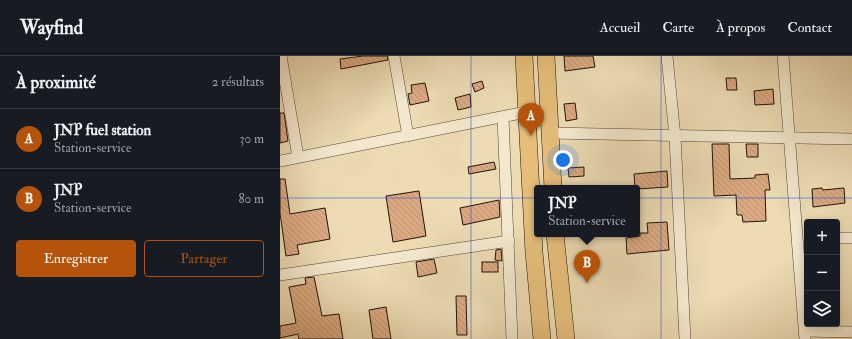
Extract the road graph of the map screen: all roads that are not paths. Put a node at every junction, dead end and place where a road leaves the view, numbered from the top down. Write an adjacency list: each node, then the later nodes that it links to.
1 (280, 56): 14 (street)
2 (394, 56): 10 (street)
3 (524, 56): 7 (main road)
4 (546, 56): 9 (main road)
5 (667, 56): 11 (street)
6 (783, 56): 12 (street)
7 (526, 112): 8 (street); 17 (main road)
8 (503, 117): 10 (street); 23 (street)
9 (550, 133): 11 (street); 16 (main road)
10 (408, 136): 14 (street)
11 (675, 137): 12 (street); 30 (street)
12 (789, 138): 13 (street); 20 (street)
13 (852, 139)
14 (298, 158): 15 (street)
15 (280, 161)
16 (553, 185)
17 (534, 226)
18 (535, 237): 28 (main road)
19 (555, 237): 29 (main road)
20 (802, 237): 26 (street)
21 (840, 238): 22 (street)
22 (852, 238)
23 (509, 241): 24 (street); 27 (street)
24 (280, 275)
25 (852, 332): 26 (street)
26 (805, 335)
27 (512, 339)
28 (542, 339)
29 (566, 339)
30 (685, 339)

